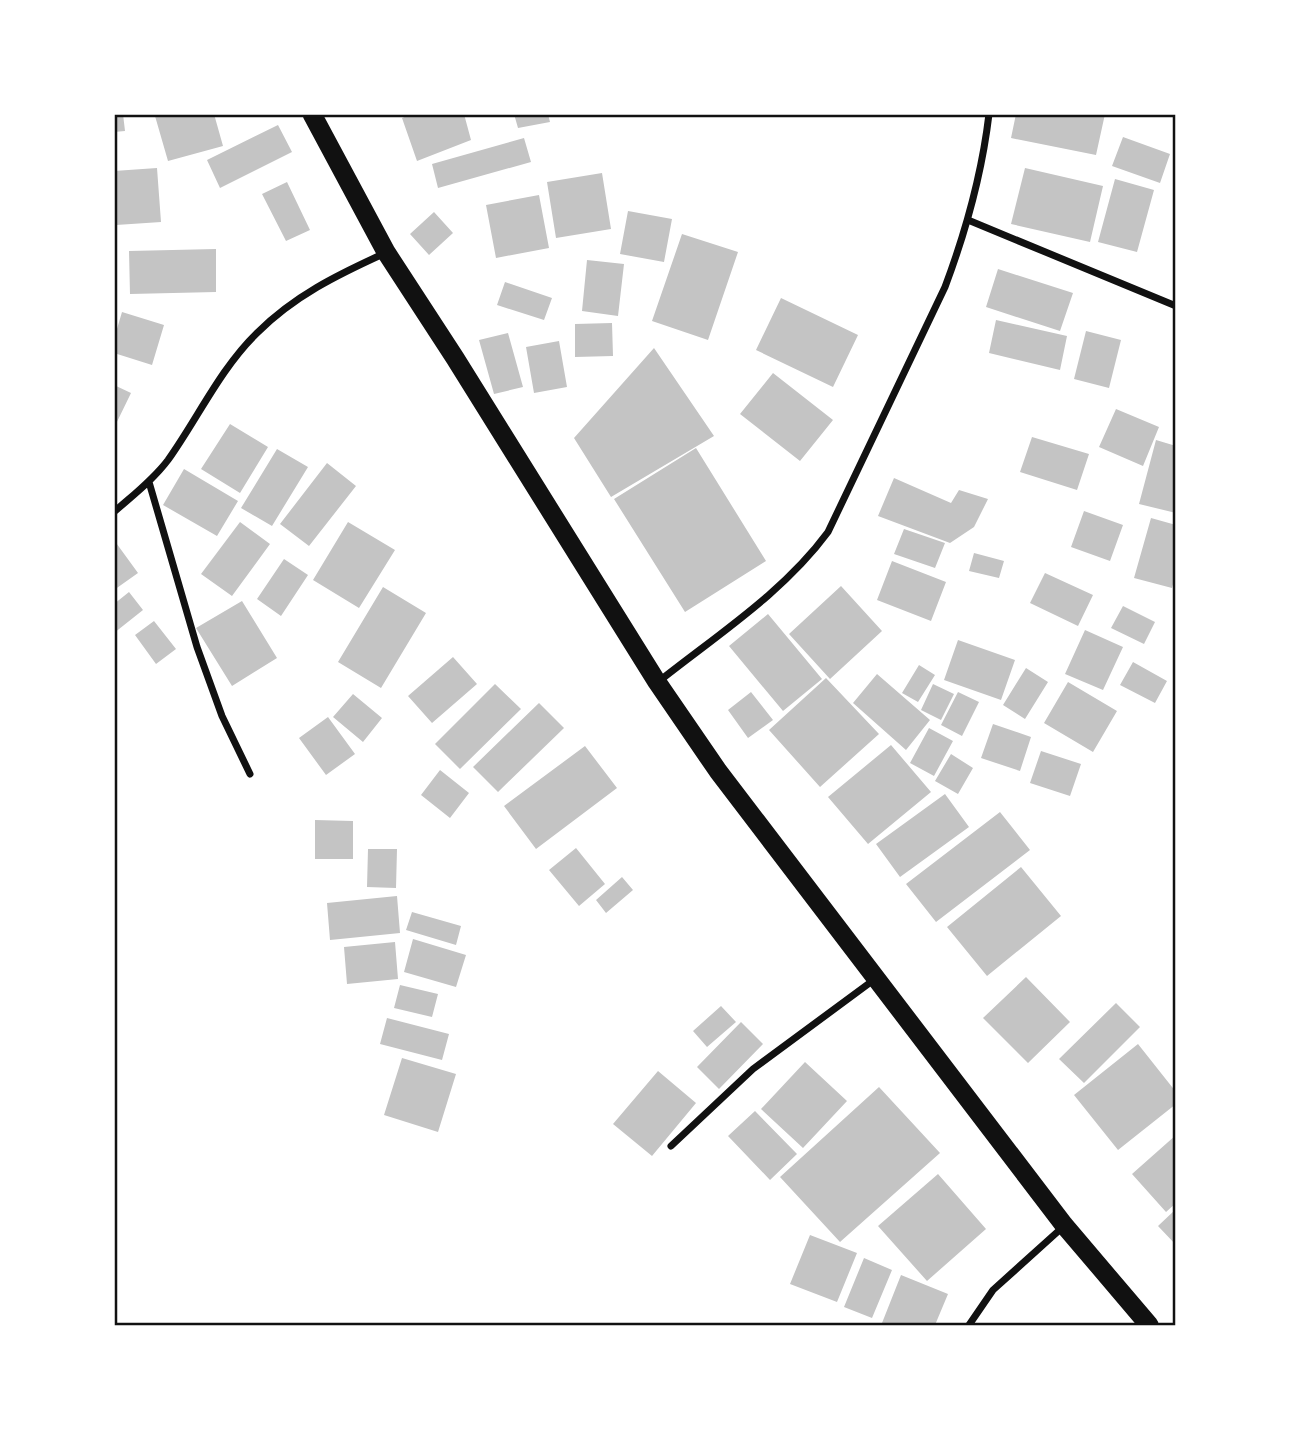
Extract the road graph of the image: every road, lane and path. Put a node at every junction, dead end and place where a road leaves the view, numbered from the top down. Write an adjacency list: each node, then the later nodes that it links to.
1 (312, 114): 4 (highway)
2 (989, 114): 3 (street)
3 (968, 220): 5 (street); 8 (street)
4 (386, 252): 6 (street); 8 (highway)
5 (1176, 306)
6 (149, 482): 7 (street); 9 (street)
7 (114, 512)
8 (657, 682): 10 (highway)
9 (250, 774)
10 (876, 978): 11 (street); 12 (highway)
11 (671, 1146)
12 (1064, 1225): 13 (street); 14 (highway)
13 (970, 1325)
14 (1149, 1325)

